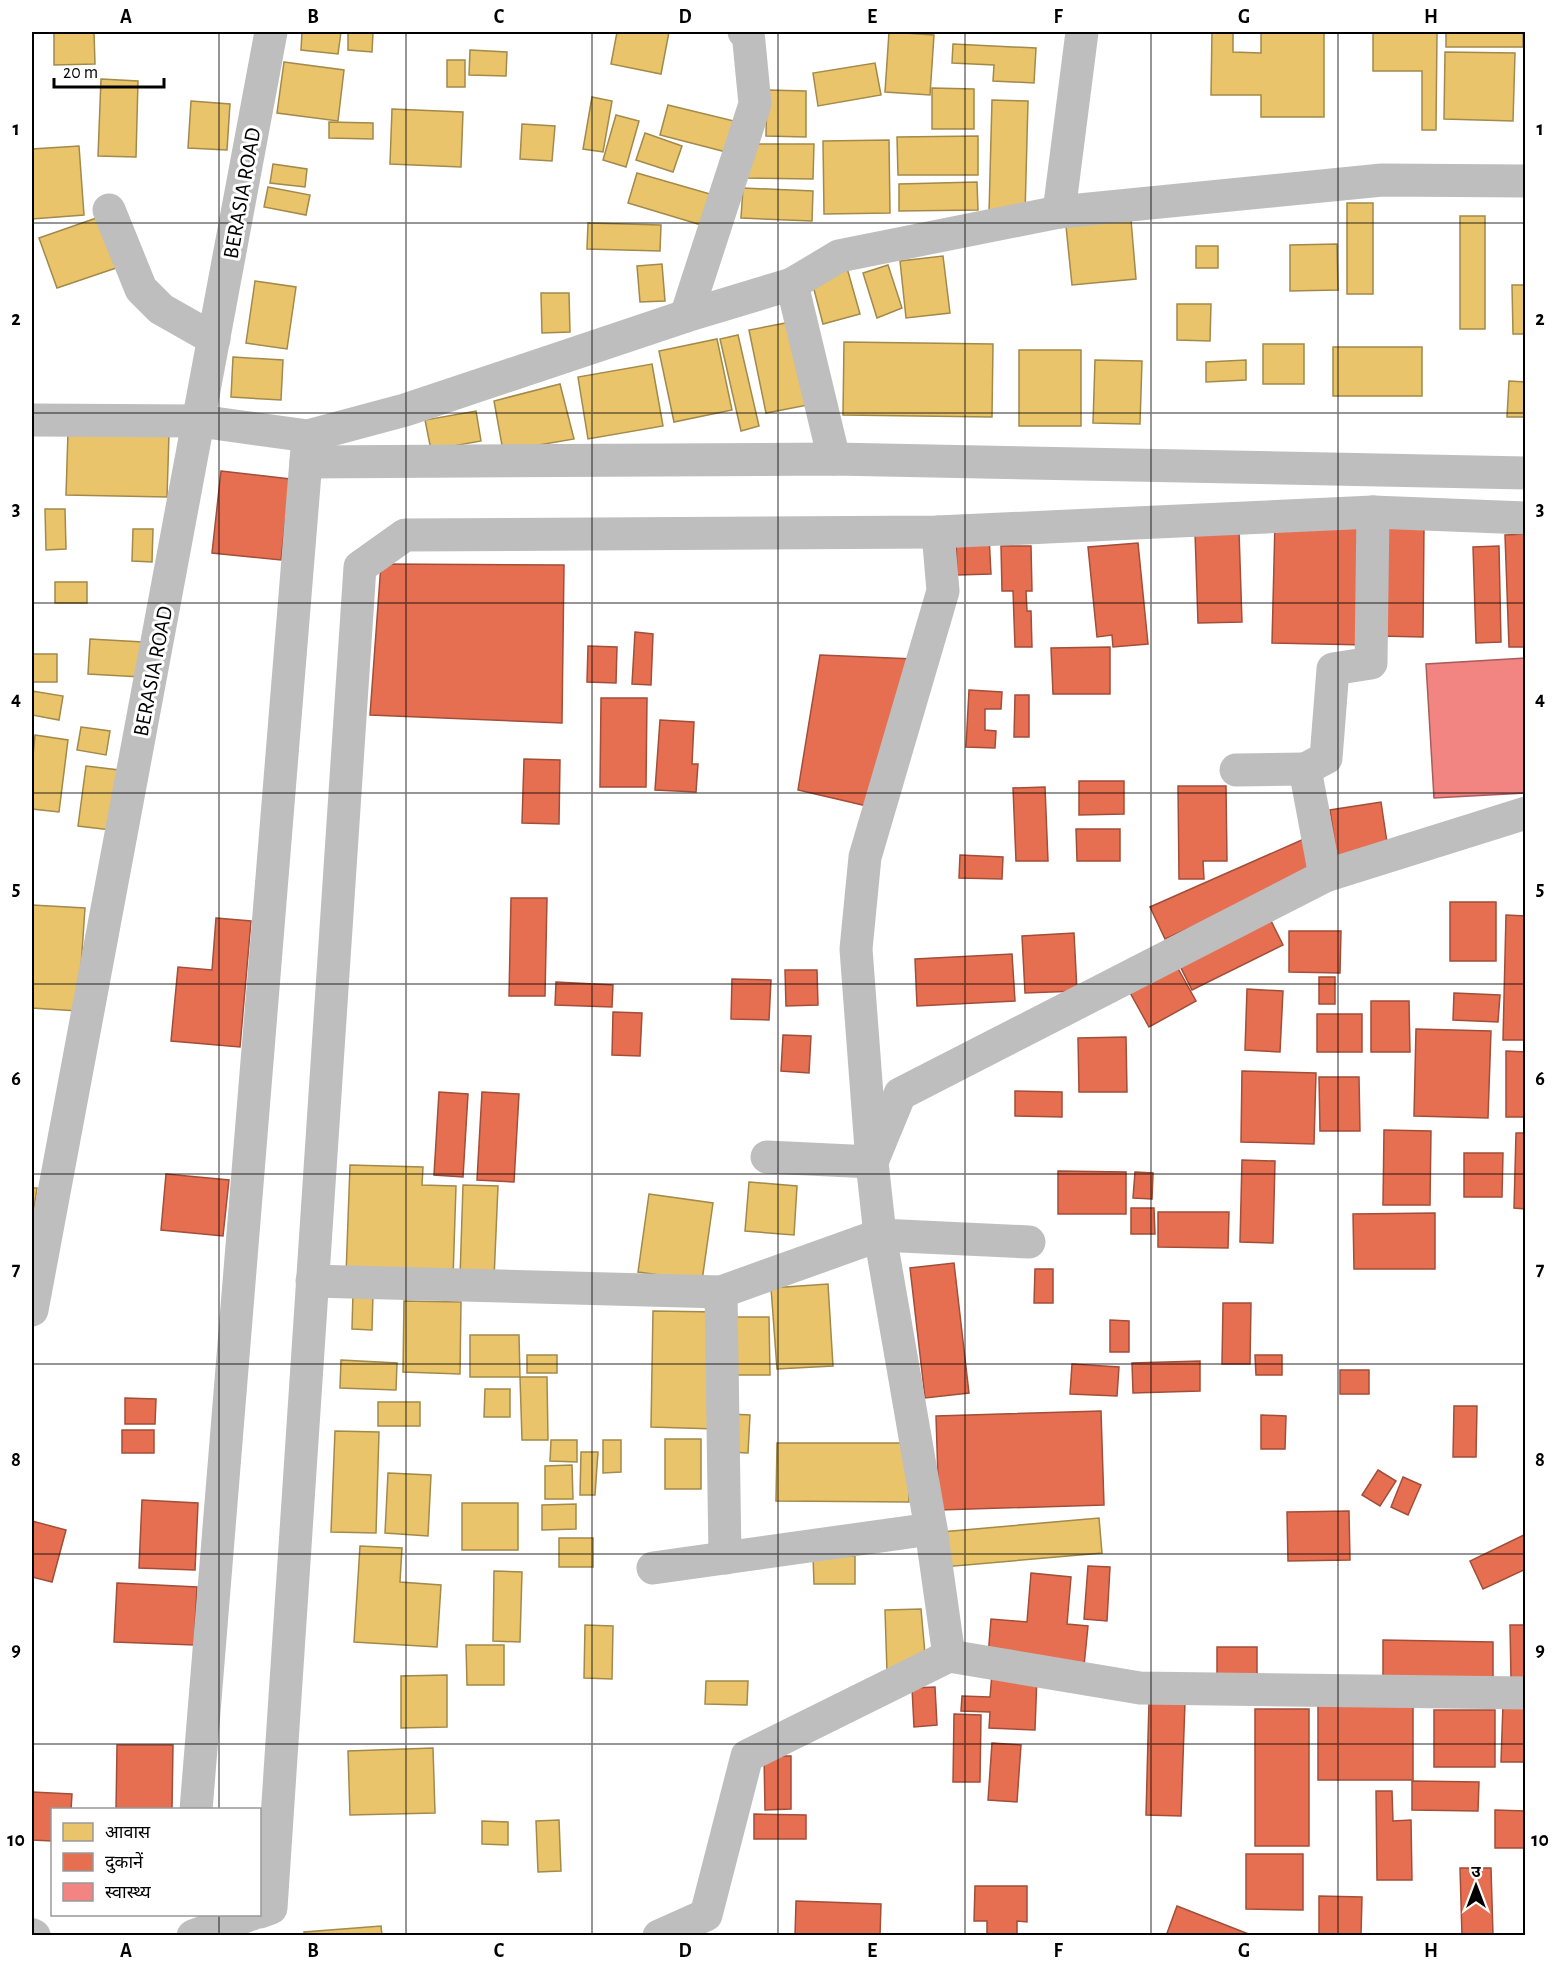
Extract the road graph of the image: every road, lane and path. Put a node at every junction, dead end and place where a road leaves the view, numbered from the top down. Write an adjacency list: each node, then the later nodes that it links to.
1 (271, 32): 9 (street, BERASIA ROAD)
2 (744, 32): 8 (street)
3 (1082, 32): 6 (street)
4 (1526, 181): 6 (street)
5 (109, 210): 9 (street)
6 (1059, 212): 7 (street)
7 (792, 284): 8 (street); 13 (street)
8 (686, 316): 12 (street)
9 (214, 339): 11 (street, BERASIA ROAD)
10 (32, 420): 11 (street)
11 (199, 421): 12 (street); 28 (street, BERASIA ROAD)
12 (307, 449): 13 (street); 34 (street)
13 (834, 459): 14 (street)
14 (1526, 473)
15 (1373, 512): 16 (street); 17 (street); 18 (street)
16 (1526, 518)
17 (938, 532): 23 (street); 26 (street)
18 (1305, 769): 19 (street); 21 (street)
19 (1236, 770)
20 (1526, 813): 21 (street)
21 (1325, 876): 23 (street)
22 (767, 1157): 23 (street)
23 (872, 1162): 24 (street)
24 (880, 1235): 25 (street); 27 (street); 29 (street)
25 (1029, 1242)
26 (312, 1281): 27 (street); 35 (street)
27 (721, 1292): 30 (street)
28 (32, 1310)
29 (931, 1528): 30 (street); 32 (street)
30 (725, 1558): 31 (street)
31 (652, 1568)
32 (948, 1656): 33 (street); 40 (street)
33 (1526, 1693)
34 (196, 1808)
35 (261, 1912)
36 (188, 1916): 38 (street)
37 (246, 1916): 39 (street)
38 (186, 1935)
39 (193, 1935)
40 (659, 1935)

